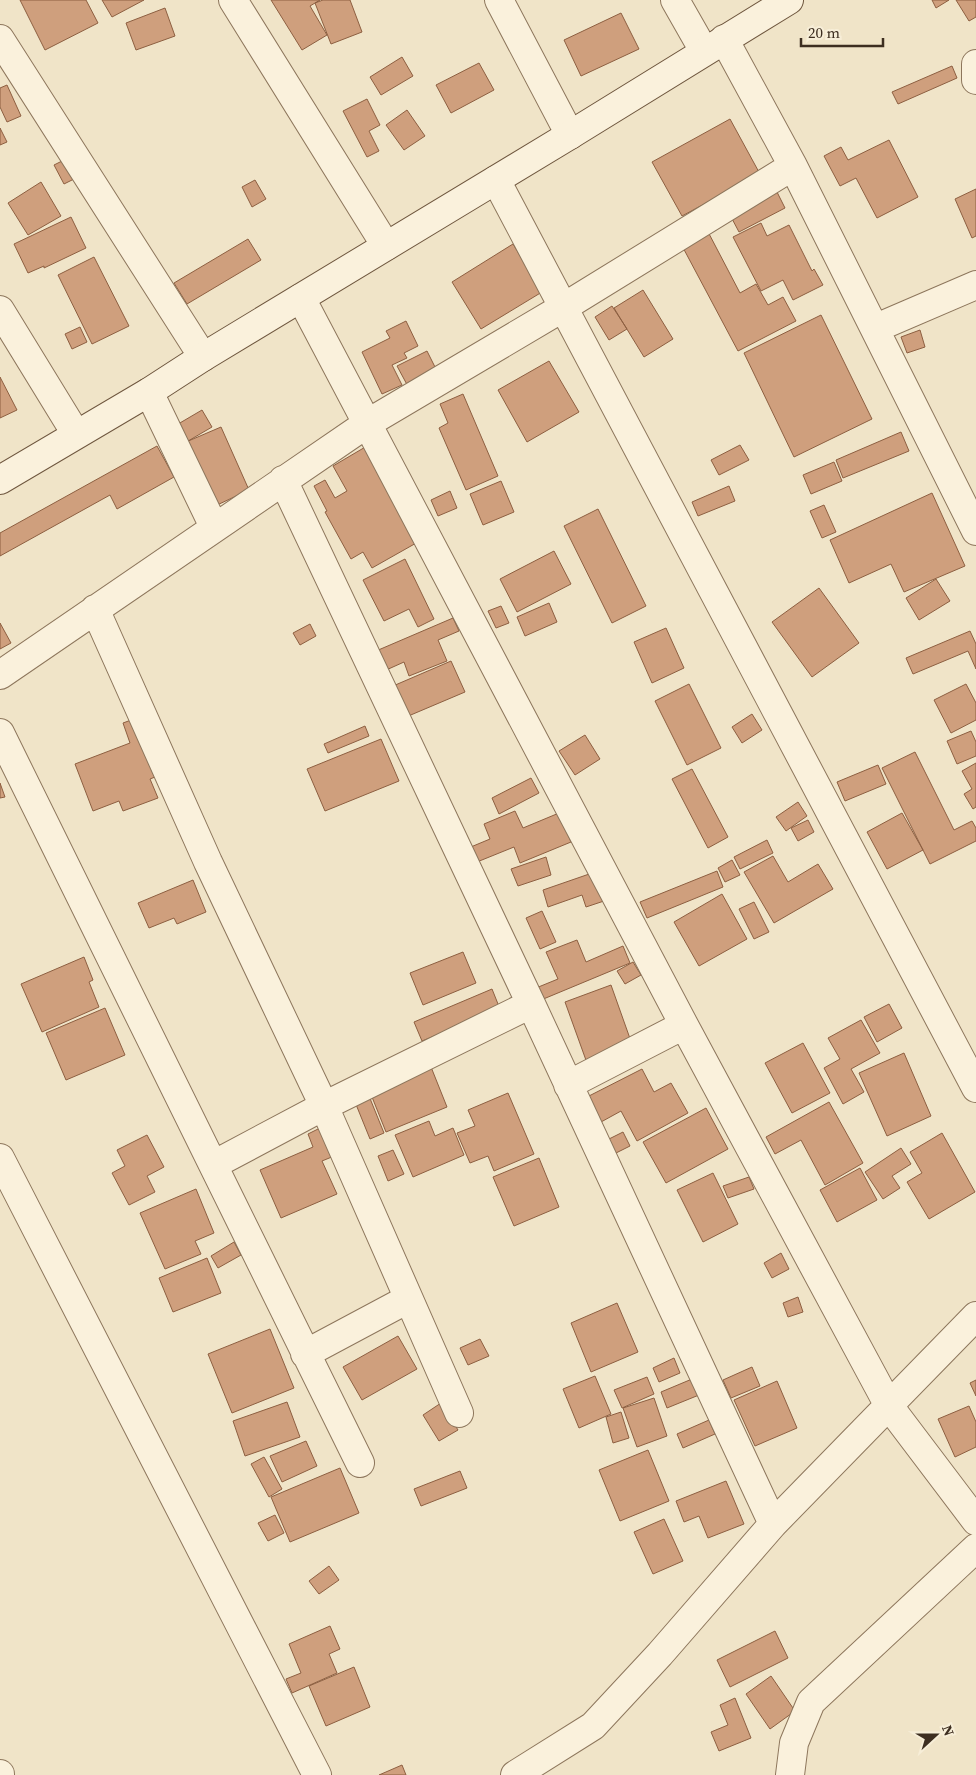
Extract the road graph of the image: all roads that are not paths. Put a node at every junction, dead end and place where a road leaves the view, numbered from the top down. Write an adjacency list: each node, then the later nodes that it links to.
1 (233, 0): 12 (street)
2 (499, 0): 9 (street)
3 (675, 0): 6 (street)
4 (789, 0): 6 (street)
5 (0, 39): 18 (street)
6 (714, 45): 9 (street); 10 (street)
7 (976, 64): 8 (street)
8 (976, 80)
9 (570, 136): 11 (street)
10 (793, 166): 15 (street); 17 (street)
11 (496, 180): 12 (street); 15 (street)
12 (386, 246): 14 (street)
13 (976, 285): 17 (street)
14 (301, 298): 18 (street); 20 (street)
15 (564, 307): 20 (street); 32 (street)
16 (0, 310): 21 (street)
17 (876, 328): 25 (street)
18 (203, 357): 19 (street)
19 (149, 392): 21 (street); 24 (street)
20 (368, 423): 23 (street); 30 (street)
21 (76, 434): 22 (street)
22 (0, 480)
23 (283, 480): 24 (street); 29 (street)
24 (214, 527): 26 (street)
25 (976, 531)
26 (96, 609): 27 (street); 33 (street)
27 (0, 675)
28 (0, 733): 35 (street)
29 (531, 1004): 31 (street); 33 (street)
30 (684, 1025): 31 (street); 39 (street)
31 (568, 1086): 43 (street)
32 (976, 1088)
33 (324, 1106): 35 (street); 36 (street)
34 (0, 1158): 45 (street)
35 (213, 1165): 38 (street)
36 (408, 1299): 38 (street); 40 (street)
37 (976, 1316): 39 (street)
38 (305, 1354): 41 (street)
39 (889, 1406): 42 (street); 43 (street)
40 (459, 1413)
41 (360, 1463)
42 (976, 1521)
43 (773, 1524): 46 (street)
44 (976, 1548): 47 (street)
45 (317, 1775)
46 (515, 1775)
47 (790, 1775)

